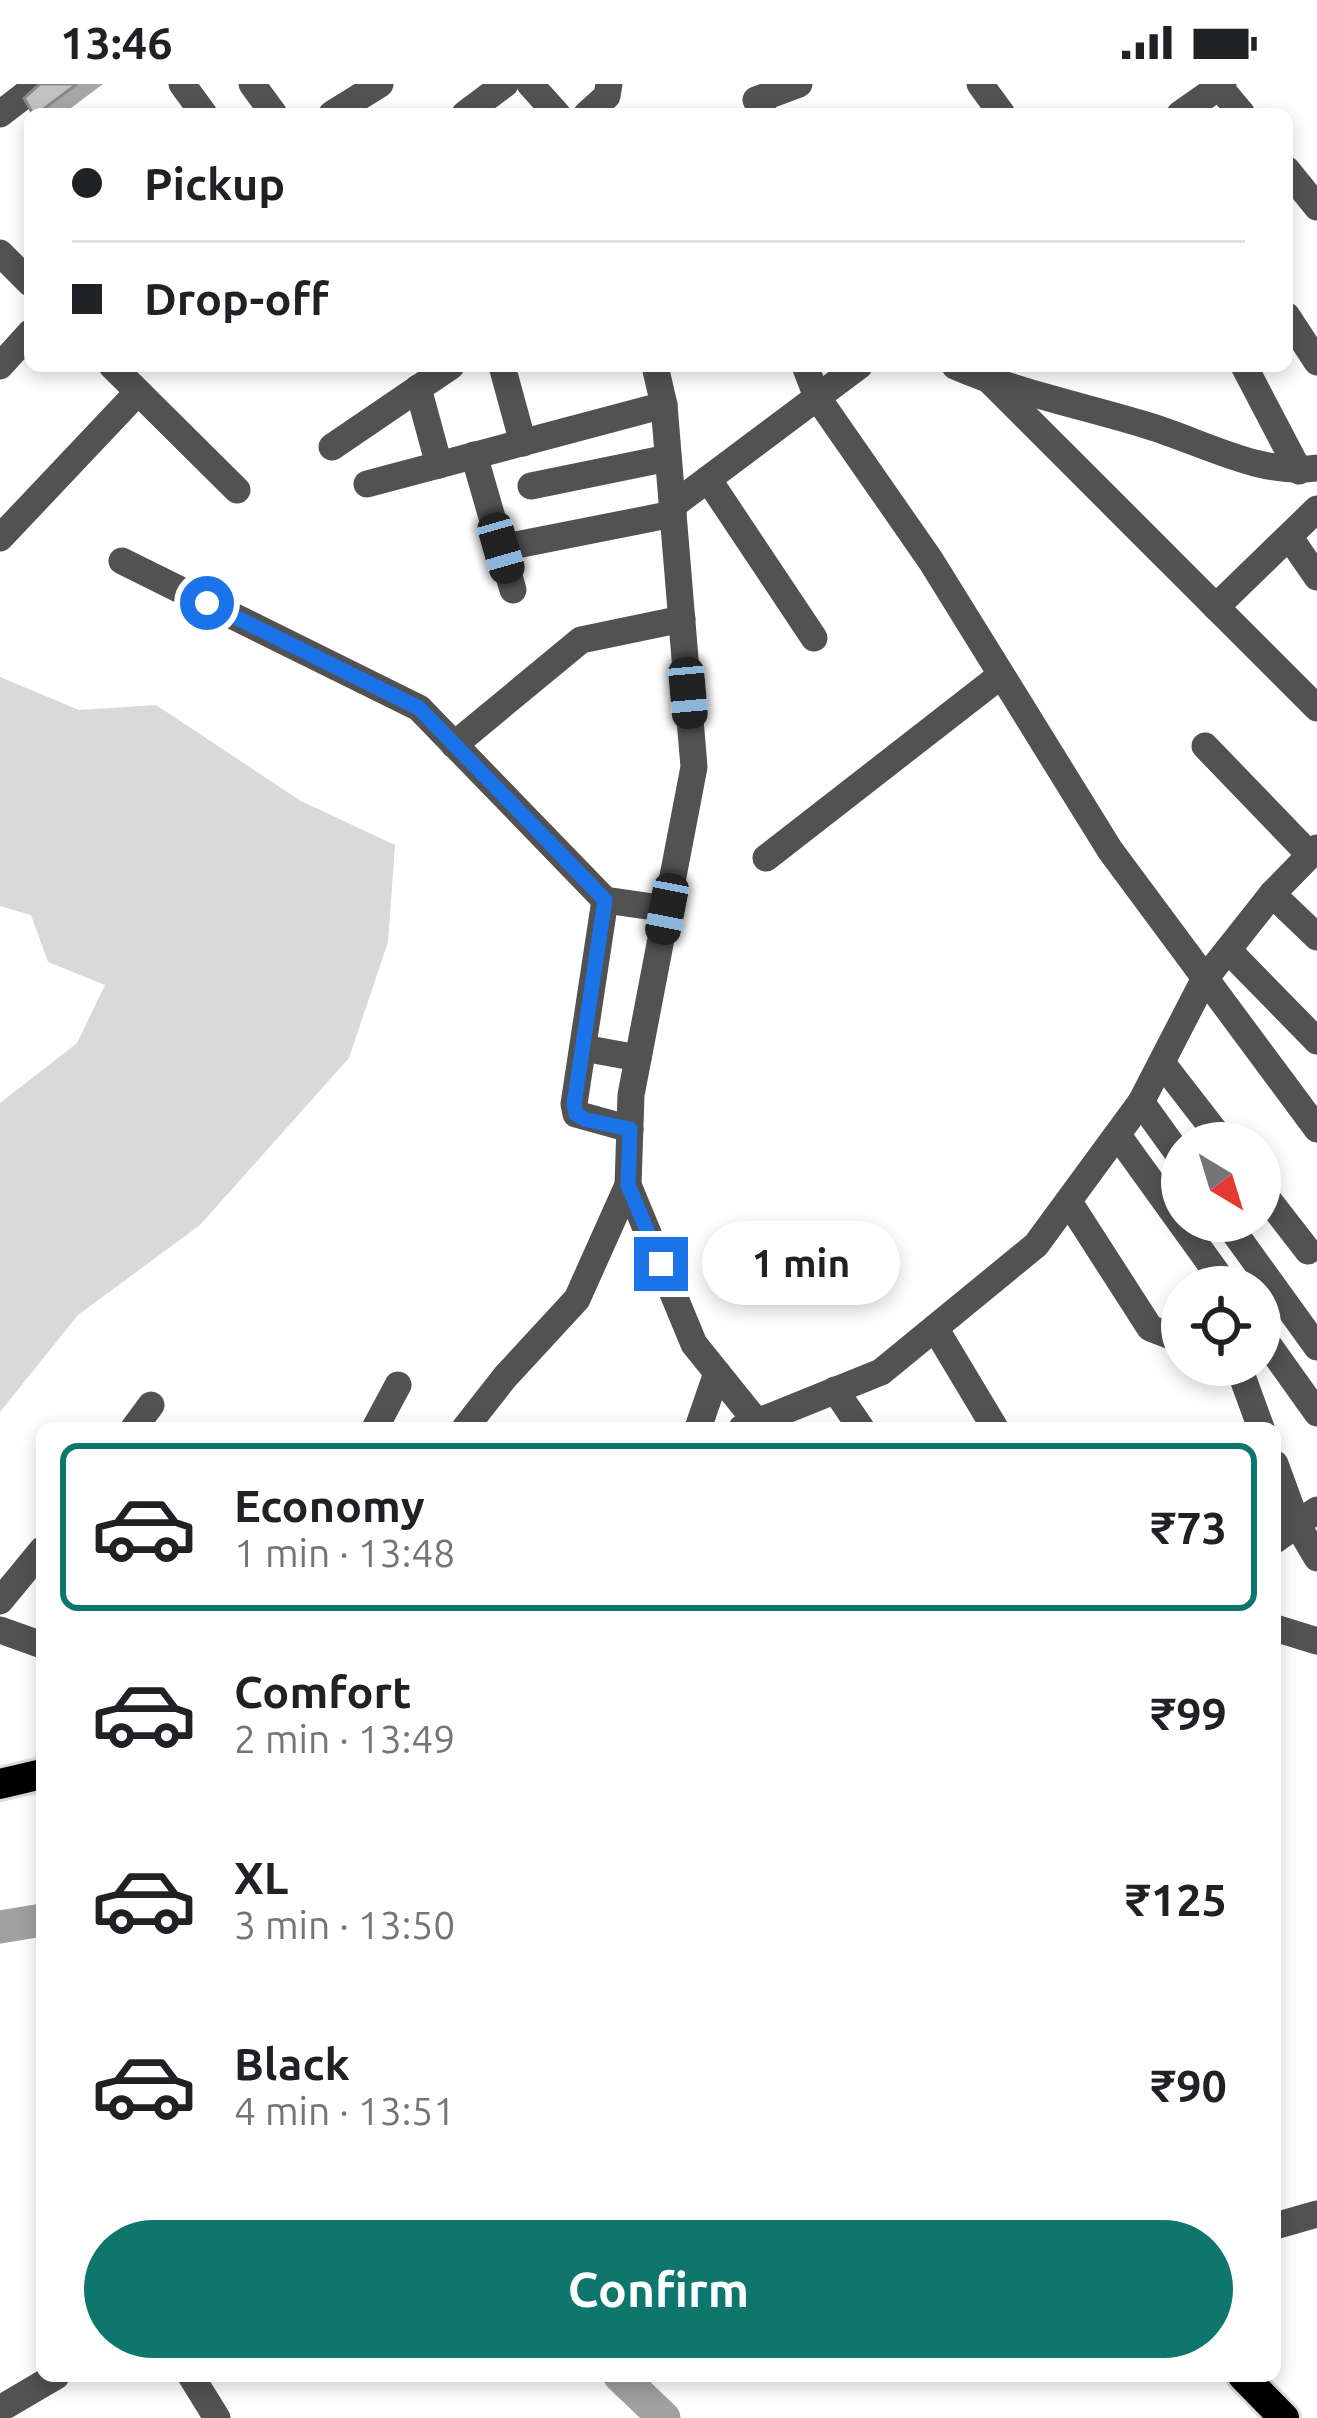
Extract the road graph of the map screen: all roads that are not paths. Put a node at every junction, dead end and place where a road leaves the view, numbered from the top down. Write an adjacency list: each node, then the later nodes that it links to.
1 (39, 84): 16 (street)
2 (251, 84): 10 (street)
3 (380, 84): 11 (street)
4 (505, 84): 12 (street)
5 (530, 84): 13 (street)
6 (609, 84): 14 (street)
7 (799, 84): 9 (street)
8 (1220, 85): 15 (street)
9 (754, 103)
10 (269, 108)
11 (342, 108)
12 (473, 108)
13 (552, 108)
14 (594, 108)
15 (1188, 108)
16 (0, 113)
17 (1293, 177): 18 (street)
18 (1317, 207)
19 (0, 254): 20 (street)
20 (24, 278)
21 (1293, 325): 23 (street)
22 (24, 340): 24 (street)
23 (1317, 362)
24 (0, 366)
25 (118, 372): 34 (street)
26 (504, 372): 37 (street)
27 (656, 372): 36 (street)
28 (807, 372): 35 (street)
29 (851, 372): 35 (street)
30 (968, 372): 33 (street)
31 (1248, 372): 42 (street)
32 (436, 373): 38 (street); 41 (street)
33 (991, 382): 42 (street); 55 (street)
34 (138, 392): 46 (street); 49 (street)
35 (817, 397): 43 (street); 58 (street)
36 (664, 405): 37 (street); 40 (street)
37 (523, 442): 39 (street)
38 (332, 447)
39 (474, 455): 41 (street); 51 (street)
40 (668, 458): 45 (street); 48 (street)
41 (439, 465): 44 (street)
42 (1308, 470)
43 (708, 479): 48 (street); 57 (street)
44 (367, 484)
45 (531, 486)
46 (236, 490)
47 (1317, 509): 50 (street)
48 (672, 510): 51 (street); 56 (street)
49 (0, 538)
50 (1290, 538): 53 (street); 55 (street)
51 (501, 548): 54 (street)
52 (122, 561): 60 (street)
53 (1317, 577)
54 (513, 590)
55 (1216, 607): 59 (street)
56 (682, 619): 60 (street); 66 (street)
57 (814, 638)
58 (1000, 676): 63 (street); 69 (street)
59 (1317, 709)
60 (454, 745): 65 (street)
61 (1205, 746): 62 (street)
62 (1314, 851): 64 (street)
63 (766, 858)
64 (1272, 894): 67 (street); 68 (street)
65 (605, 900): 66 (street); 71 (street)
66 (667, 909): 72 (street)
67 (1317, 937)
68 (1228, 950): 69 (street); 70 (street)
69 (1204, 980): 73 (street); 77 (street)
70 (1317, 1041)
71 (583, 1048): 72 (street); 76 (street)
72 (638, 1058): 76 (street)
73 (1162, 1063): 74 (street); 75 (street)
74 (1141, 1102): 78 (street); 79 (street)
75 (1208, 1122)
76 (630, 1129): 80 (street)
77 (1317, 1129)
78 (1161, 1130)
79 (1119, 1137): 81 (street); 84 (street)
80 (628, 1185): 91 (street); 98 (street)
81 (1069, 1202): 87 (street); 88 (street)
82 (1281, 1212): 83 (street)
83 (1313, 1248): 85 (street)
84 (1212, 1266)
85 (1281, 1270)
86 (1281, 1304): 89 (street)
87 (935, 1328): 94 (street); 102 (street)
88 (1161, 1332)
89 (1317, 1347)
90 (1281, 1362): 95 (street)
91 (717, 1373): 99 (street); 100 (street)
92 (398, 1385): 97 (street)
93 (1246, 1386): 103 (street)
94 (835, 1390): 96 (street); 101 (street)
95 (1317, 1412)
96 (794, 1418)
97 (378, 1422)
98 (470, 1422)
99 (700, 1422)
100 (747, 1422)
101 (857, 1422)
102 (990, 1422)
103 (1260, 1422)
104 (1281, 1482): 105 (street)
105 (1296, 1525): 107 (street)
106 (36, 1557): 108 (street)
107 (1317, 1558)
108 (0, 1601)
109 (0, 1630): 112 (street)
110 (1281, 1630): 111 (street)
111 (1317, 1641)
112 (36, 1643)
113 (36, 1760): 114 (main road)
114 (0, 1765)
115 (36, 1775): 116 (main road)
116 (0, 1784)
117 (1317, 2214): 118 (street)
118 (1281, 2224)
119 (46, 2382): 123 (street)
120 (195, 2382): 124 (street)
121 (1249, 2382): 125 (main road)
122 (1270, 2382): 126 (main road)
123 (0, 2409)
124 (217, 2418)
125 (1284, 2418)
126 (1305, 2418)

